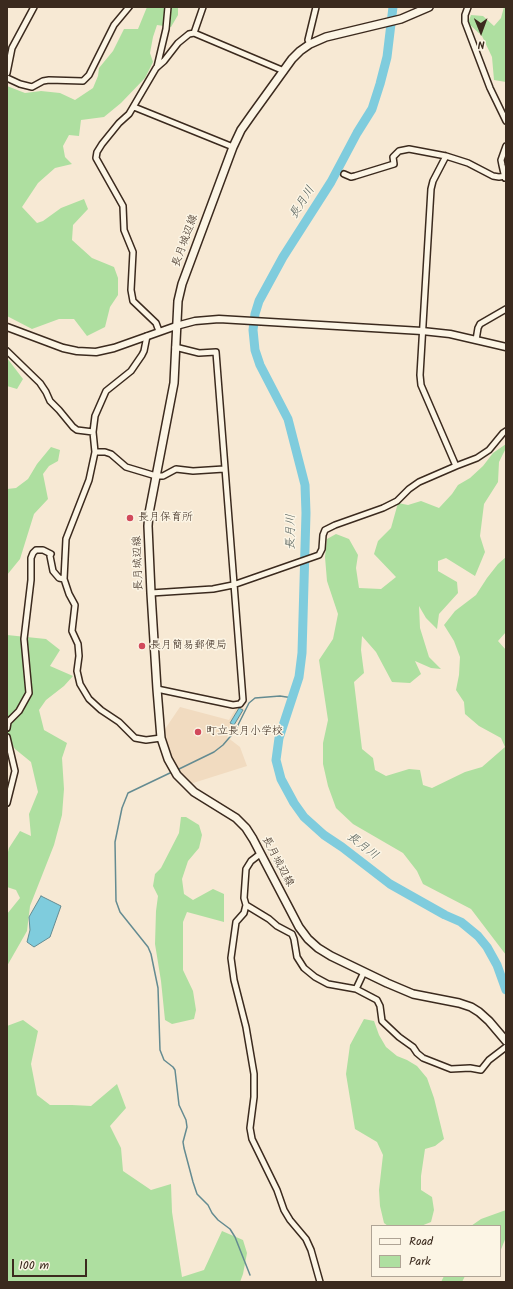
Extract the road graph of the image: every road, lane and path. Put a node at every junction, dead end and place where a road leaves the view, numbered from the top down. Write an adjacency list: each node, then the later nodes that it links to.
1 (34, 7): 12 (street)
2 (129, 7): 13 (street)
3 (168, 7): 10 (street)
4 (203, 7): 8 (street)
5 (316, 7): 9 (street)
6 (430, 7): 9 (main road, 長月城辺線)
7 (468, 7): 15 (street)
8 (194, 33): 10 (street); 11 (street)
9 (310, 44): 11 (main road, 長月城辺線)
10 (156, 68): 14 (street)
11 (284, 71): 17 (main road, 長月城辺線)
12 (7, 73)
13 (7, 78)
14 (134, 107): 17 (street); 24 (street)
15 (506, 121)
16 (506, 146): 20 (street)
17 (233, 147): 22 (main road, 長月城辺線)
18 (446, 156): 19 (street); 20 (street); 25 (street)
19 (344, 174)
20 (505, 178)
21 (506, 309): 27 (street)
22 (176, 326): 24 (street); 25 (street); 28 (main road, 長月城辺線)
23 (7, 327): 26 (street)
24 (159, 331): 26 (street)
25 (422, 331): 27 (street); 34 (street)
26 (147, 336): 32 (street)
27 (476, 340): 29 (street)
28 (175, 347): 35 (street); 36 (main road, 長月城辺線)
29 (506, 347)
30 (7, 351): 32 (street)
31 (506, 431): 34 (street)
32 (93, 432): 33 (street)
33 (94, 452): 36 (street); 37 (street)
34 (456, 466): 38 (street)
35 (224, 469): 36 (street); 38 (street)
36 (156, 476): 39 (main road, 長月城辺線)
37 (64, 579): 41 (street); 43 (street)
38 (233, 585): 39 (street); 40 (street)
39 (151, 593): 40 (main road, 長月城辺線)
40 (157, 689): 43 (main road, 長月城辺線)
41 (7, 724)
42 (7, 737): 44 (street)
43 (161, 738): 45 (main road, 長月城辺線)
44 (7, 803)
45 (260, 854): 46 (street); 47 (main road, 長月城辺線)
46 (246, 905): 48 (street); 51 (street)
47 (364, 972): 48 (street); 49 (main road, 長月城辺線)
48 (356, 989): 50 (street)
49 (506, 1041)
50 (506, 1047)
51 (320, 1282)

